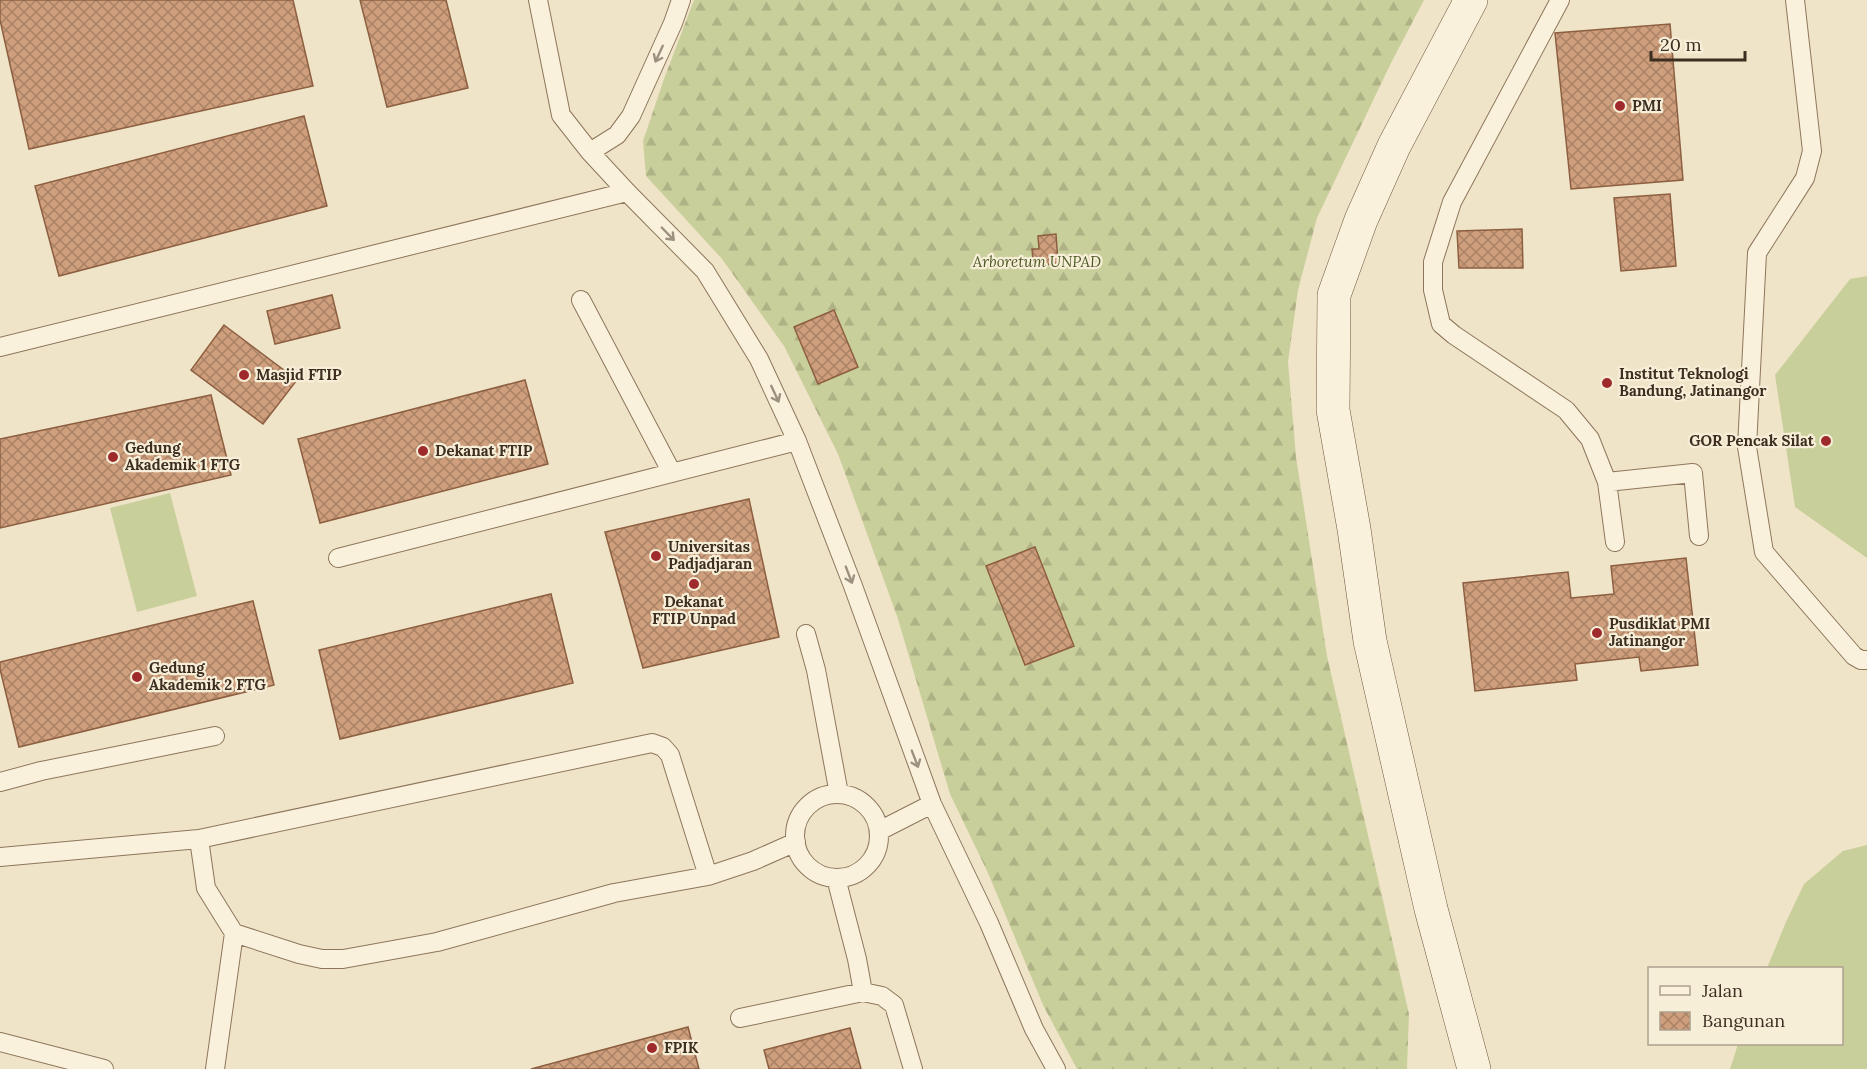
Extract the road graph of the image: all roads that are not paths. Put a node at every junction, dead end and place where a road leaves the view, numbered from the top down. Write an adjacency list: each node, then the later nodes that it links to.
1 (538, 0): 6 (lane)
2 (681, 0): 6 (lane, one-way to 6)
3 (1471, 0): 36 (main road)
4 (1560, 0): 12 (lane)
5 (1796, 0): 17 (lane)
6 (590, 152): 7 (lane)
7 (627, 192): 9 (lane); 10 (lane, one-way to 10)
8 (581, 300): 11 (lane)
9 (0, 347)
10 (797, 441): 11 (lane); 21 (lane, one-way to 21)
11 (672, 473): 15 (lane)
12 (1606, 482): 13 (lane); 14 (lane)
13 (1700, 536)
14 (1615, 542)
15 (338, 558)
16 (806, 634): 20 (lane)
17 (1867, 660)
18 (215, 736): 19 (lane)
19 (0, 782)
20 (839, 794): 22 (lane); 24 (lane)
21 (932, 804): 22 (lane); 35 (lane)
22 (879, 831): 27 (lane)
23 (200, 839): 25 (lane); 26 (lane); 28 (lane)
24 (796, 842): 26 (lane); 27 (lane)
25 (0, 857)
26 (708, 876): 28 (lane)
27 (836, 878): 29 (lane)
28 (234, 933): 33 (lane)
29 (863, 993): 30 (lane); 34 (lane)
30 (741, 1018)
31 (0, 1042): 32 (lane)
32 (104, 1069)
33 (215, 1069)
34 (913, 1069)
35 (1056, 1069)
36 (1474, 1069)

